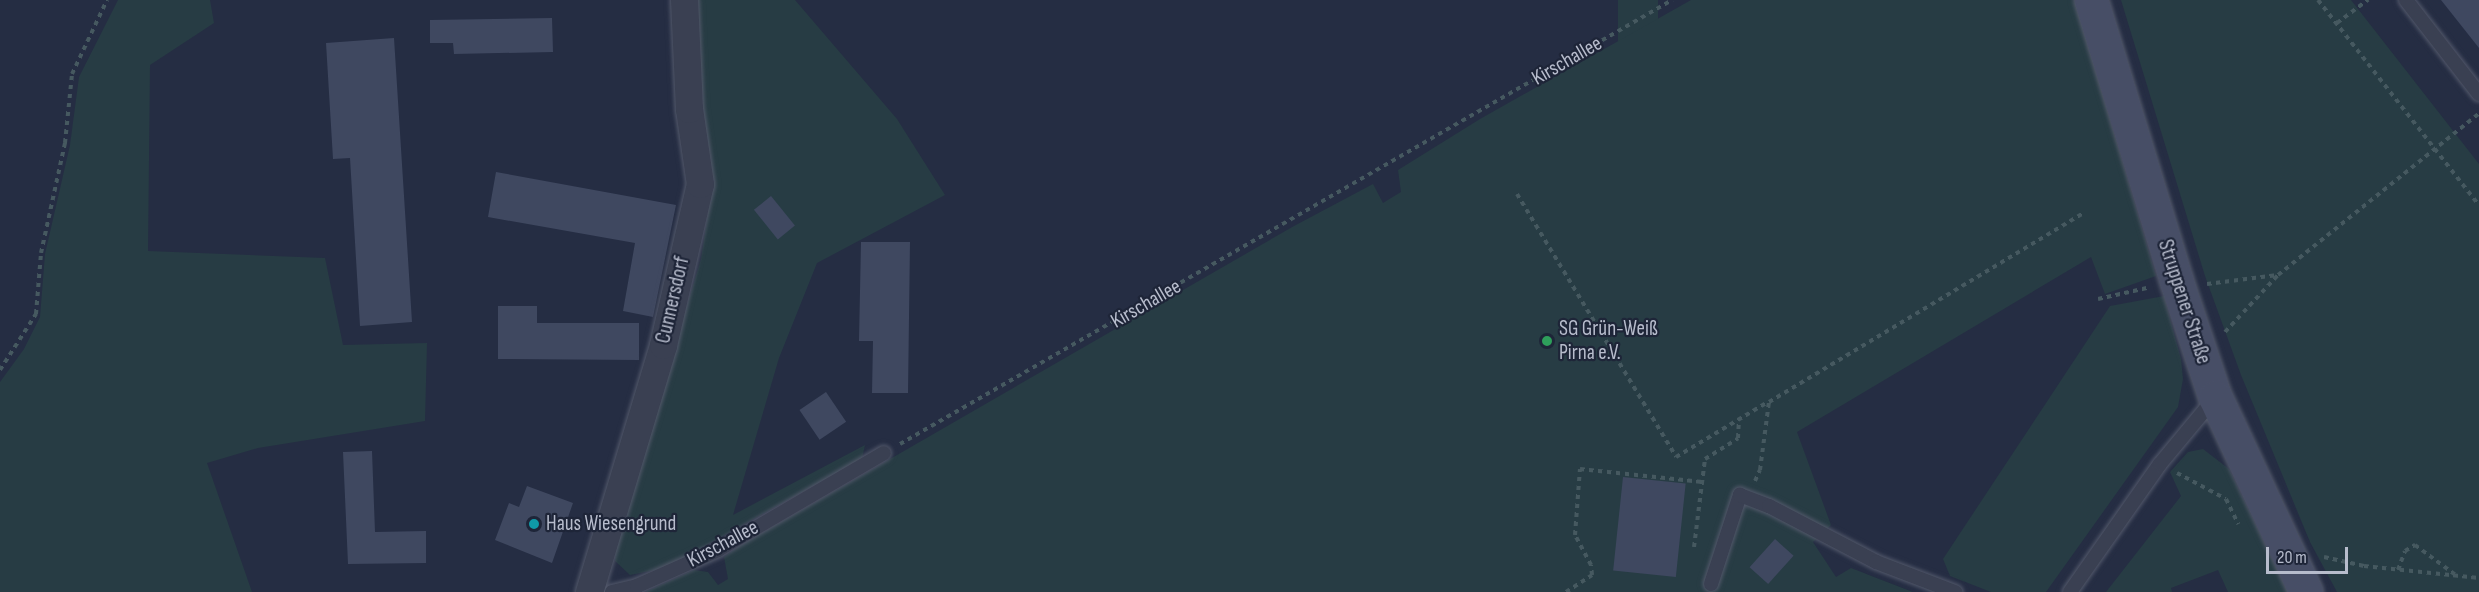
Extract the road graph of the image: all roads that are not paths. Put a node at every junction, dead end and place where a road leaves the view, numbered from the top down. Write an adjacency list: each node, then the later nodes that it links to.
1 (684, 0): 8 (street, Cunnersdorf)
2 (2091, 0): 5 (main road, Struppener Straße)
3 (2406, 0): 4 (lane)
4 (2479, 94)
5 (2215, 397): 11 (lane); 12 (main road, Struppener Straße)
6 (884, 453): 9 (lane, Kirschallee)
7 (1711, 584): 10 (lane)
8 (589, 592)
9 (612, 592)
10 (1955, 592)
11 (2070, 592)
12 (2306, 592)

